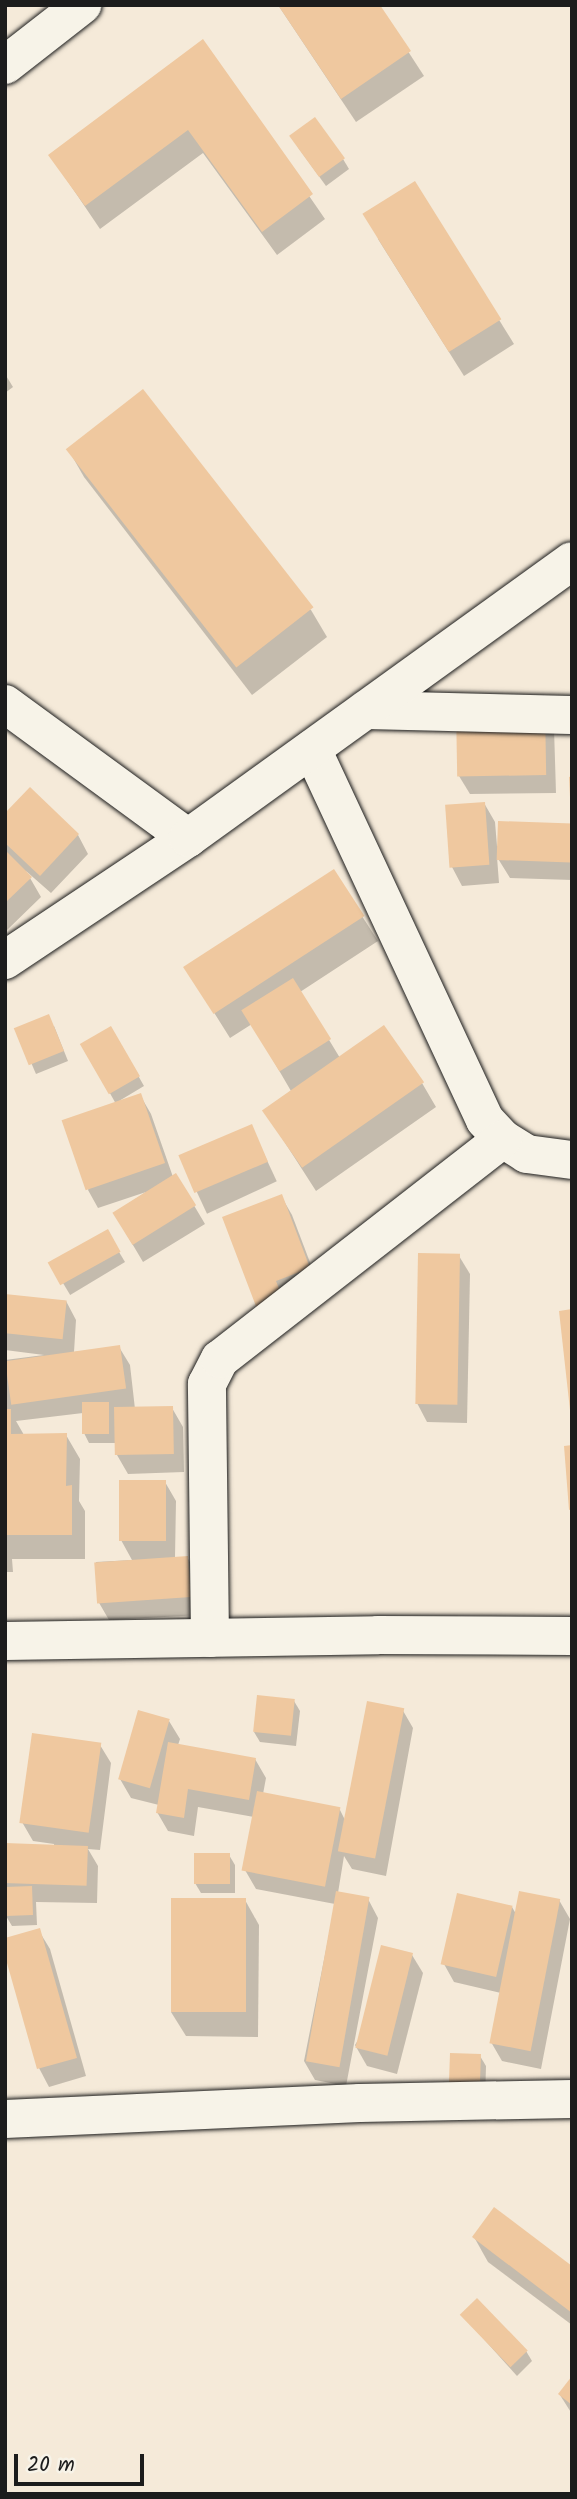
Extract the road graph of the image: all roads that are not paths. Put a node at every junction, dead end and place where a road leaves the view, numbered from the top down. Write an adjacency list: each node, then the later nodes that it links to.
1 (82, 5): 2 (street)
2 (5, 65)
3 (572, 561): 5 (street)
4 (5, 704): 8 (street)
5 (366, 710): 6 (street); 7 (street)
6 (572, 715)
7 (312, 749): 8 (street); 10 (street)
8 (188, 838): 9 (street)
9 (5, 960)
10 (503, 1139): 11 (street); 13 (street)
11 (572, 1160)
12 (572, 1636): 13 (street)
13 (210, 1638): 14 (street)
14 (5, 1641)
15 (572, 2099): 16 (street)
16 (5, 2119)

